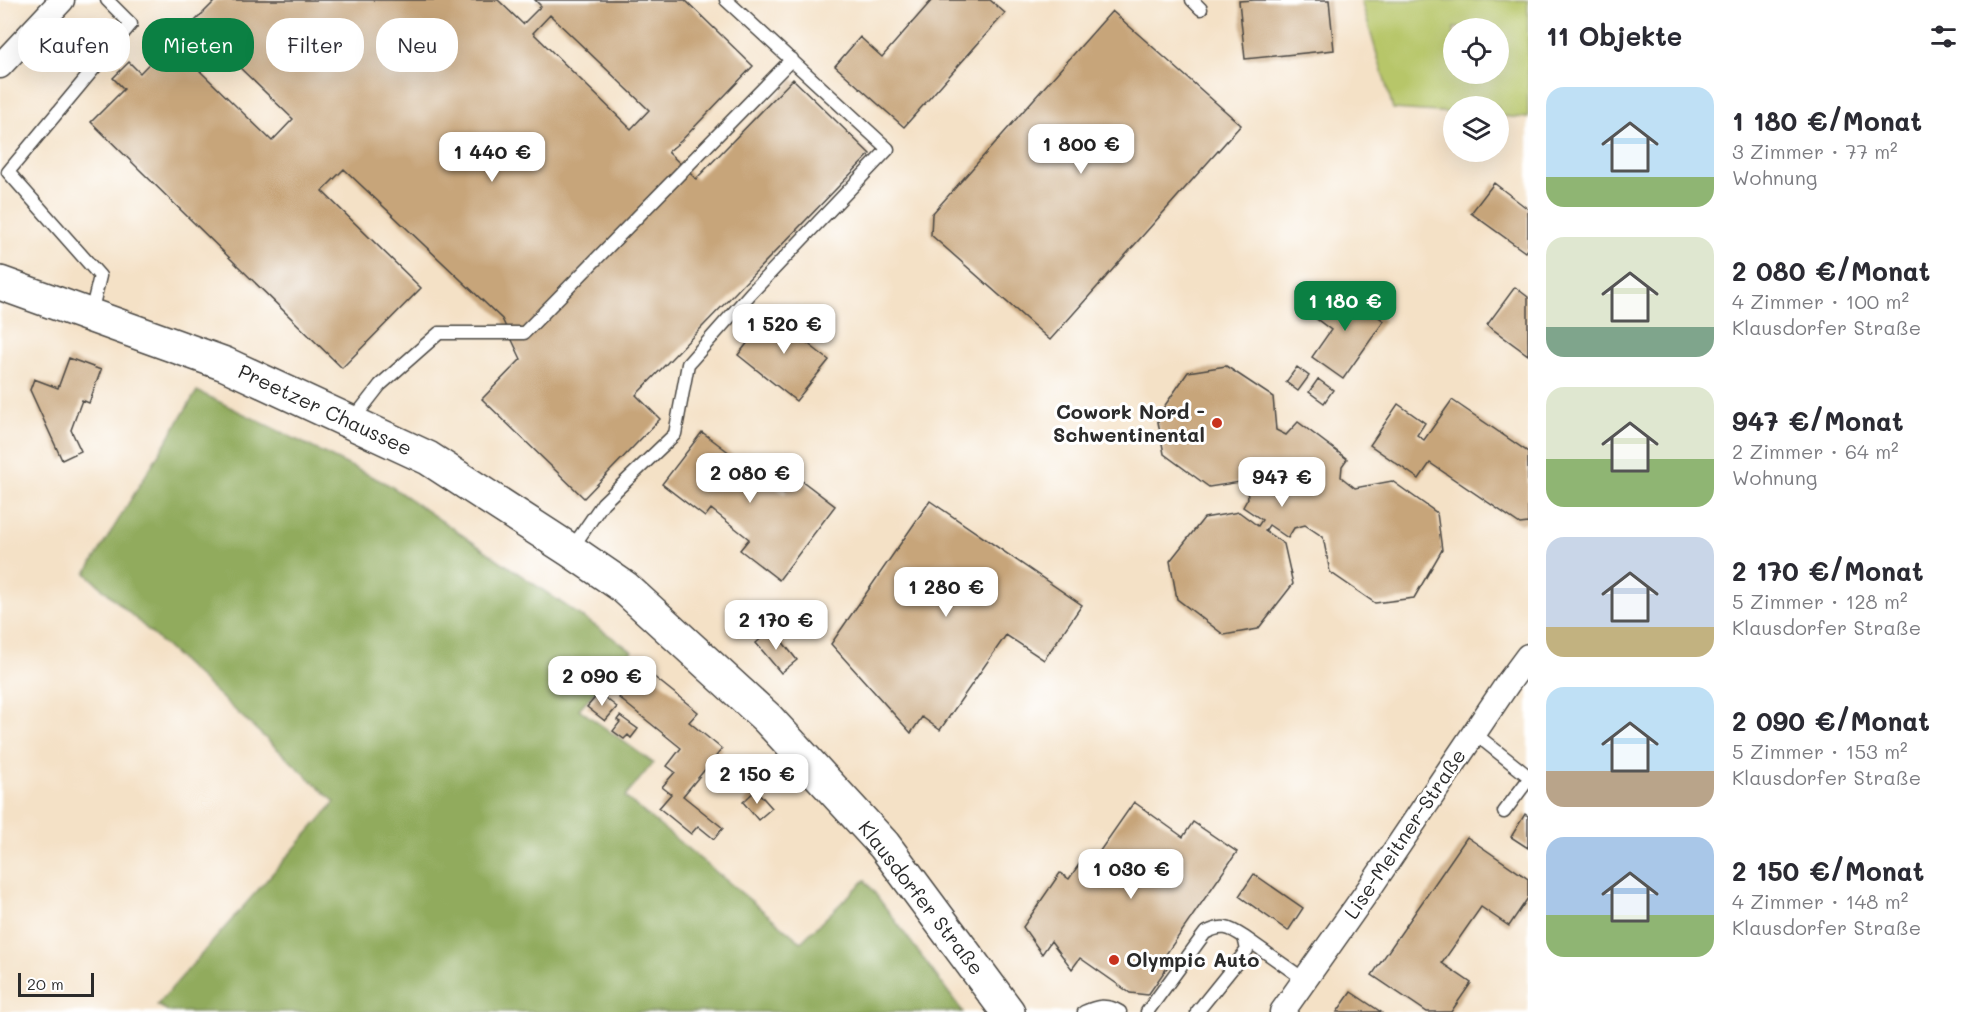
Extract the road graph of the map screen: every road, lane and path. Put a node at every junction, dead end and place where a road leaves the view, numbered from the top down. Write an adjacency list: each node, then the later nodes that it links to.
1 (62, 0): 4 (street)
2 (106, 0): 7 (lane)
3 (726, 0): 5 (lane)
4 (5, 52)
5 (792, 59): 8 (lane); 9 (lane)
6 (0, 283): 7 (street, Preetzer Chaussee)
7 (91, 314): 8 (street, Preetzer Chaussee)
8 (352, 421): 9 (street, Preetzer Chaussee)
9 (570, 550): 10 (street, Preetzer Chaussee)
10 (624, 587): 16 (street, Klausdorfer Straße)
11 (1528, 656): 12 (street, Lise-Meitner-Straße)
12 (1474, 733): 13 (lane); 15 (street, Lise-Meitner-Straße)
13 (1504, 812)
14 (1244, 937): 15 (lane); 19 (lane); 20 (lane)
15 (1305, 980): 21 (street, Lise-Meitner-Straße)
16 (1008, 1012)
17 (1084, 1012): 18 (lane)
18 (1120, 1012)
19 (1147, 1012)
20 (1197, 1012)
21 (1282, 1012)

